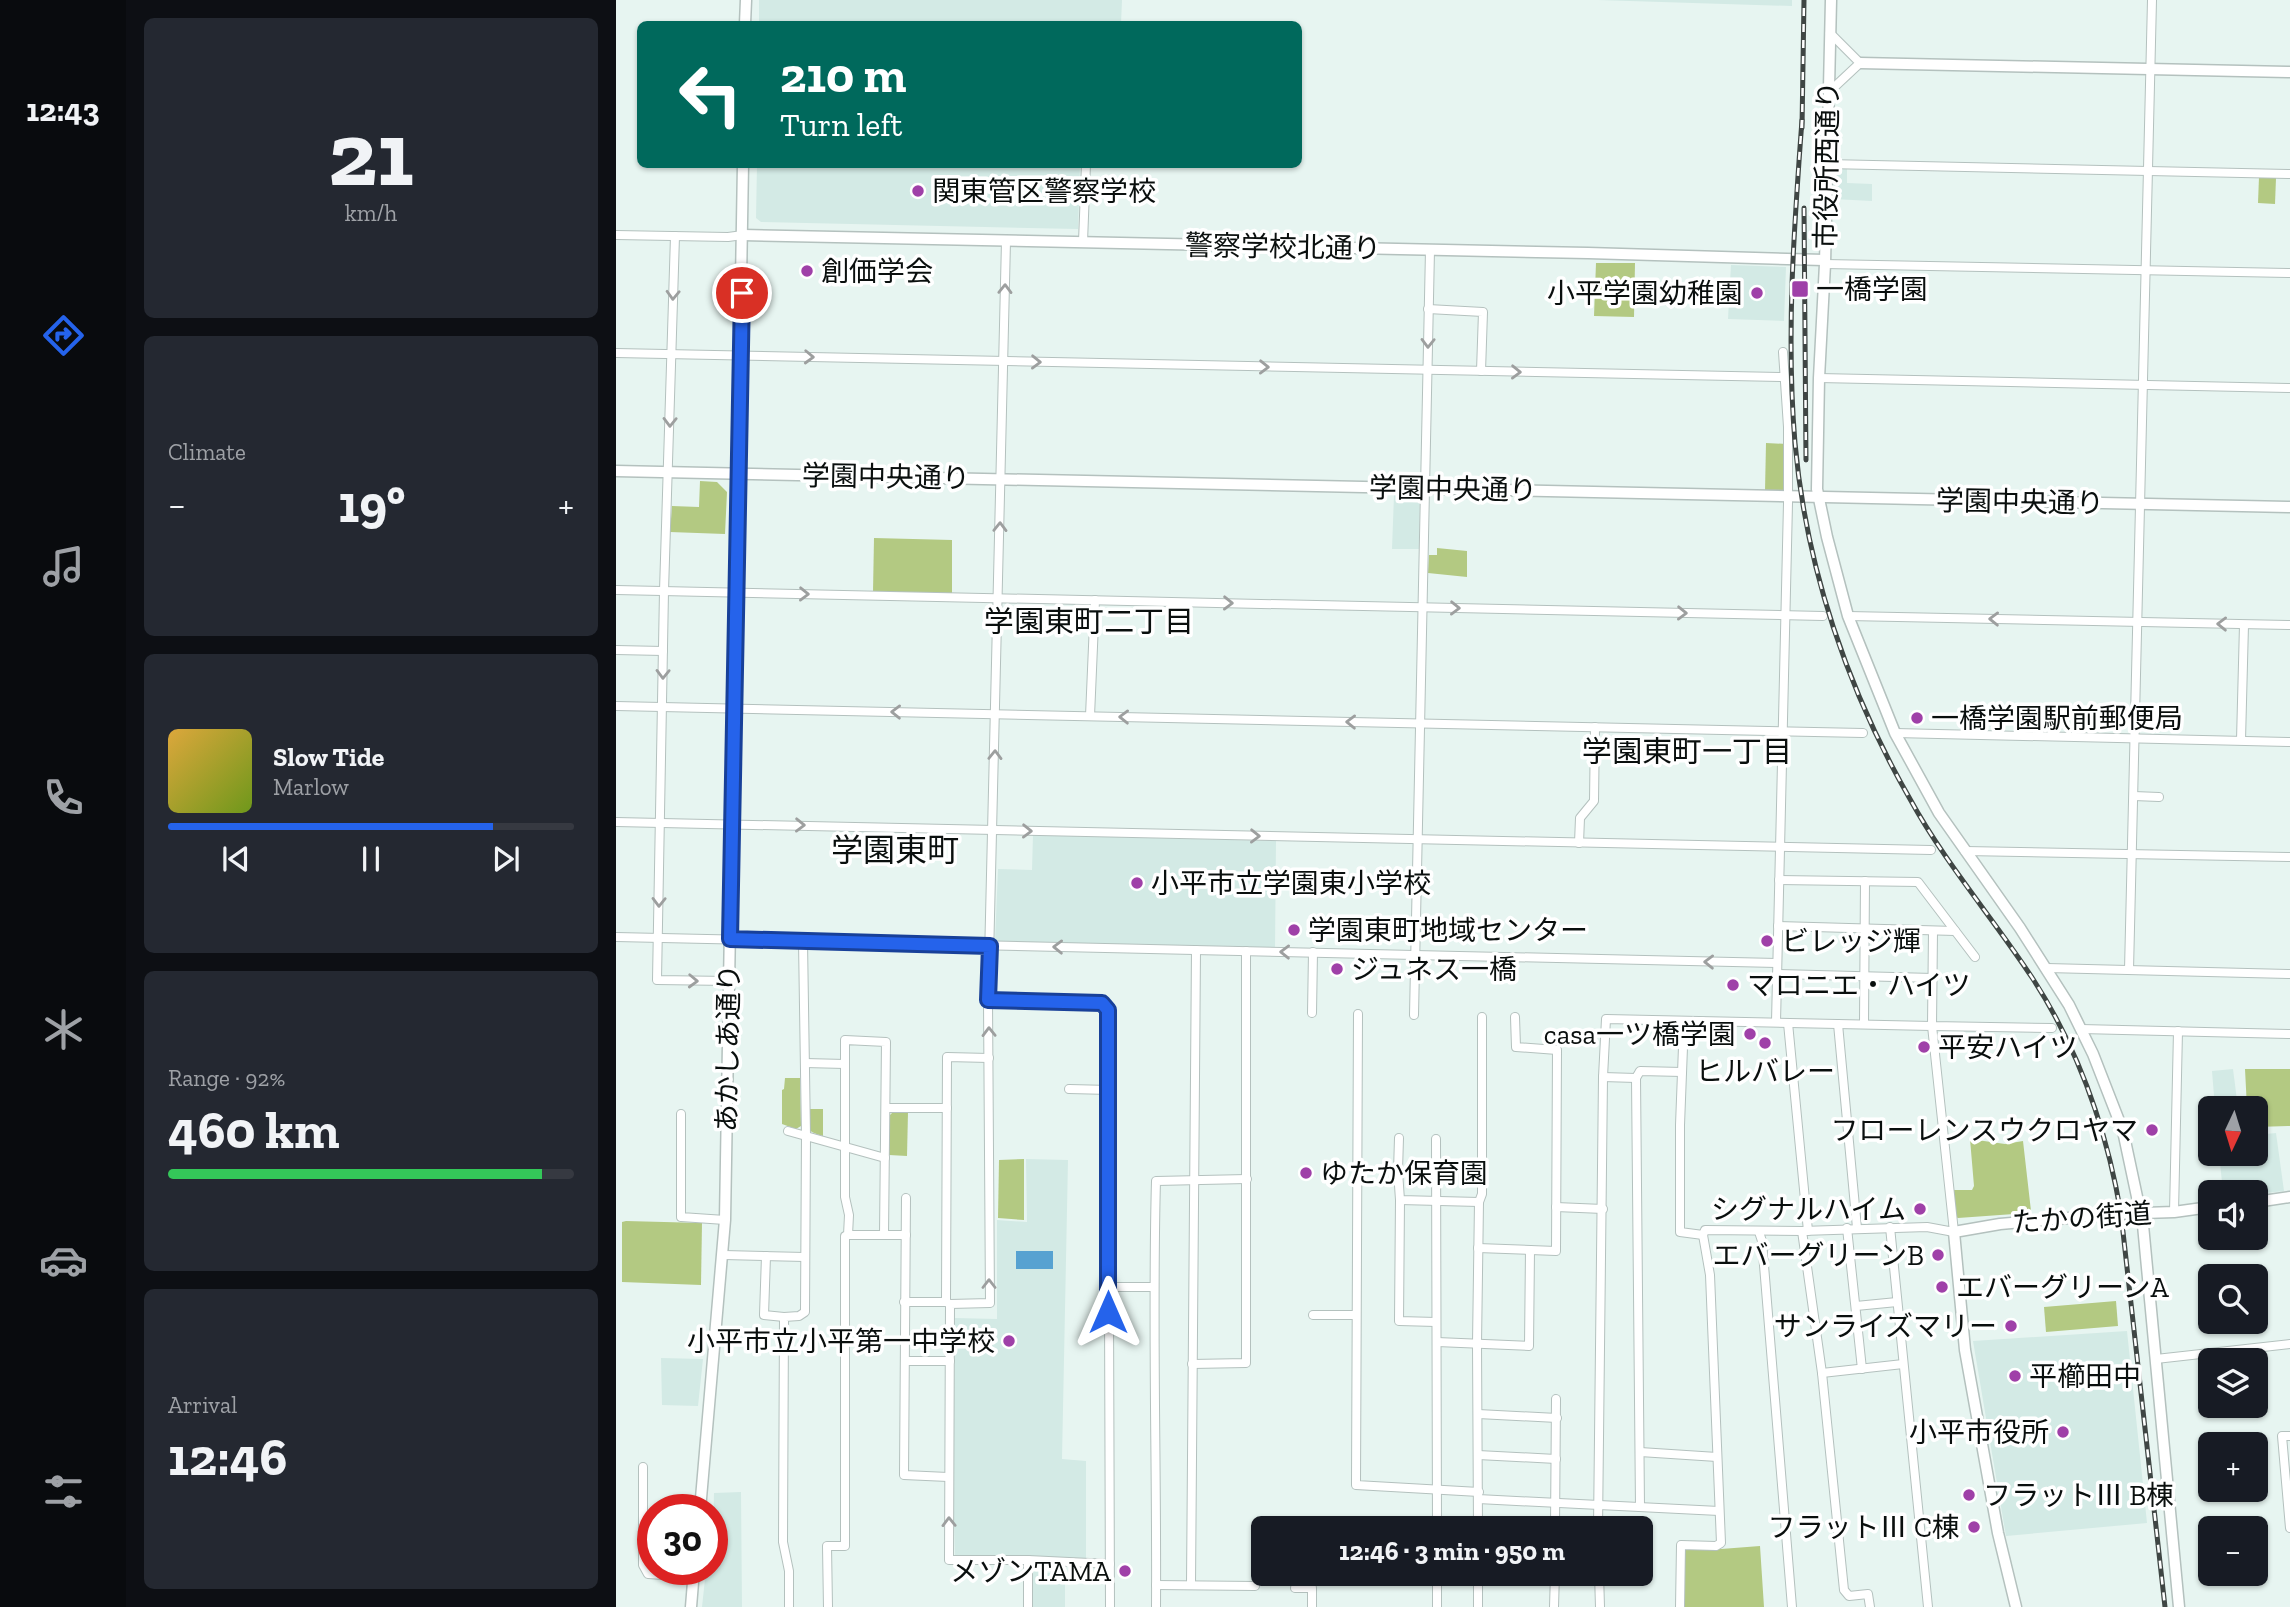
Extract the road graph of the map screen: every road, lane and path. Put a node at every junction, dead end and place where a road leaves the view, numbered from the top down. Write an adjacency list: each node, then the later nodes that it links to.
1 (746, 0): 4 (street)
2 (1830, 0): 5 (street, 市役所西通り)
3 (2152, 0): 7 (street)
4 (745, 21)
5 (1830, 33): 6 (street); 9 (street, 市役所西通り)
6 (1860, 63): 7 (street); 9 (street)
7 (2150, 69): 8 (street); 13 (street)
8 (2290, 72)
9 (1829, 92): 10 (street, 市役所西通り)
10 (1826, 163): 13 (street); 21 (street, 市役所西通り)
11 (743, 168): 16 (street, あかしあ通り)
12 (1086, 168): 19 (street)
13 (2148, 171): 14 (street); 22 (street)
14 (2290, 174)
15 (616, 235): 17 (street)
16 (743, 235): 17 (street); 18 (street, 警察学校北通り); 28 (street, あかしあ通り)
17 (675, 236): 27 (street, one-way to 27)
18 (1006, 241): 19 (street, 警察学校北通り); 29 (street, one-way to 18)
19 (1083, 242): 20 (street, 警察学校北通り)
20 (1430, 250): 21 (street, 警察学校北通り); 24 (street)
21 (1825, 262): 22 (street); 33 (street, 市役所西通り)
22 (2147, 270): 23 (street); 34 (street)
23 (2290, 273)
24 (1428, 309): 30 (street, one-way to 30); 31 (street)
25 (1783, 352): 32 (street)
26 (616, 353): 27 (street)
27 (671, 354): 28 (street); 37 (street, one-way to 37)
28 (741, 356): 29 (street, one-way to 29); 38 (street, あかしあ通り)
29 (1003, 361): 30 (street, one-way to 30); 39 (street)
30 (1427, 370): 31 (street); 40 (street)
31 (1481, 371): 32 (street, one-way to 32)
32 (1784, 377): 41 (street)
33 (1819, 378): 34 (street); 42 (street, 市役所西通り)
34 (2144, 385): 35 (street); 43 (street)
35 (2290, 388)
36 (616, 471): 37 (street, 学園中央通り)
37 (670, 472): 38 (street, 学園中央通り); 46 (street)
38 (739, 474): 39 (street, 学園中央通り); 47 (street, あかしあ通り)
39 (1001, 479): 40 (street, 学園中央通り); 48 (street, one-way to 39)
40 (1424, 489): 41 (street, 学園中央通り); 50 (street)
41 (1787, 497): 42 (street, 学園中央通り); 51 (street)
42 (1819, 497): 43 (street, 学園中央通り); 53 (street, 市役所西通り)
43 (2141, 504): 44 (street, 学園中央通り); 54 (street)
44 (2290, 507)
45 (616, 590): 46 (street)
46 (664, 591): 47 (street); 58 (street)
47 (736, 593): 48 (street, one-way to 48); 61 (street, あかしあ通り)
48 (998, 598): 49 (street); 62 (street)
49 (1095, 600): 50 (street, one-way to 50); 63 (street)
50 (1422, 608): 51 (street, one-way to 51); 64 (street)
51 (1786, 616): 52 (street); 66 (street)
52 (1823, 616)
53 (1847, 616): 54 (street, one-way to 53); 68 (street, 市役所西通り)
54 (2138, 622): 55 (street, one-way to 54); 69 (street)
55 (2244, 625): 56 (street); 70 (street)
56 (2290, 625)
57 (616, 650): 58 (street)
58 (663, 651): 60 (street, one-way to 60)
59 (616, 706): 60 (street)
60 (662, 707): 61 (street); 75 (street)
61 (733, 708): 62 (street, one-way to 61); 76 (street, あかしあ通り)
62 (996, 714): 63 (street); 77 (street, one-way to 62)
63 (1090, 716): 64 (street, one-way to 63)
64 (1419, 723): 65 (street); 78 (street)
65 (1595, 727): 66 (street); 79 (street)
66 (1781, 731): 67 (street); 80 (street)
67 (1863, 733)
68 (1895, 733): 69 (street); 82 (street, 市役所西通り)
69 (2136, 738): 70 (street); 72 (street)
70 (2241, 740): 71 (street)
71 (2290, 742)
72 (2134, 796): 73 (street); 83 (street)
73 (2159, 797)
74 (616, 822): 75 (street)
75 (660, 822): 76 (street); 92 (street, one-way to 92)
76 (732, 824): 77 (street, one-way to 77); 93 (street, あかしあ通り)
77 (993, 830): 78 (street, one-way to 78); 95 (street)
78 (1417, 839): 79 (street); 99 (street)
79 (1579, 843): 80 (street)
80 (1780, 847): 81 (street); 85 (street)
81 (1931, 850)
82 (1965, 851): 83 (street); 102 (street, 市役所西通り)
83 (2132, 854): 84 (street); 103 (street)
84 (2290, 857)
85 (1779, 880): 86 (street); 87 (street)
86 (1865, 881): 88 (street); 90 (street)
87 (1778, 926): 88 (street); 101 (street)
88 (1865, 929): 89 (street); 106 (street)
89 (1933, 931): 90 (street); 107 (street)
90 (1955, 931): 100 (street)
91 (616, 937): 92 (street)
92 (658, 938): 93 (street); 108 (street, one-way to 108)
93 (730, 939): 94 (street); 108 (street, あかしあ通り)
94 (803, 941): 95 (street); 126 (street)
95 (990, 946): 96 (street, one-way to 95); 109 (street)
96 (1196, 950): 97 (street); 143 (street)
97 (1246, 951): 98 (street, one-way to 97); 142 (street)
98 (1313, 952): 99 (street); 110 (street)
99 (1415, 956): 101 (street, one-way to 99); 112 (street)
100 (1975, 957)
101 (1777, 963): 104 (street)
102 (2047, 968): 103 (street); 122 (street, 市役所西通り)
103 (2129, 970): 105 (street)
104 (1777, 974): 106 (street); 116 (street)
105 (2290, 974)
106 (1864, 976): 107 (street); 119 (street)
107 (1933, 978): 120 (street)
108 (729, 981): 155 (street, あかしあ通り)
109 (988, 1000): 125 (street, one-way to 109); 132 (street)
110 (1312, 1013)
111 (1358, 1014): 178 (street)
112 (1414, 1015)
113 (1482, 1017): 149 (street)
114 (1515, 1017): 150 (street)
115 (1684, 1021): 116 (street); 128 (street); 129 (street)
116 (1776, 1022): 117 (street)
117 (1788, 1023): 118 (street); 160 (street)
118 (1838, 1024): 119 (street); 158 (street)
119 (1864, 1024): 120 (street)
120 (1932, 1026): 121 (street); 161 (street)
121 (2052, 1028)
122 (2081, 1029): 123 (street); 154 (street, 市役所西通り)
123 (2178, 1031): 124 (street); 153 (street)
124 (2290, 1034)
125 (989, 1058): 134 (street); 175 (street, one-way to 125)
126 (805, 1063): 127 (street); 137 (street)
127 (845, 1064): 133 (street); 140 (street)
128 (1682, 1072): 130 (street); 165 (street)
129 (1603, 1077): 130 (street); 151 (street)
130 (1636, 1078): 195 (street)
131 (1069, 1089): 132 (street)
132 (1110, 1090): 171 (street)
133 (886, 1108): 134 (street); 141 (street)
134 (947, 1108): 175 (street)
135 (681, 1114): 155 (street)
136 (788, 1131): 137 (street)
137 (806, 1136): 140 (street); 170 (street)
138 (1399, 1138): 146 (street)
139 (1436, 1139): 147 (street)
140 (846, 1147): 141 (street); 162 (street)
141 (885, 1158): 163 (street)
142 (1247, 1179): 143 (street); 187 (street)
143 (1194, 1180): 172 (street); 187 (street)
144 (2290, 1197): 148 (street)
145 (906, 1198): 164 (street)
146 (1400, 1200): 147 (street); 180 (street)
147 (1437, 1200): 149 (street); 180 (street)
148 (2268, 1200)
149 (1479, 1202): 166 (street)
150 (1556, 1207): 151 (street); 167 (street)
151 (1603, 1209): 206 (street)
152 (2198, 1209): 153 (street, たかの街道)
153 (2174, 1212): 154 (street, たかの街道)
154 (2140, 1214): 161 (street, たかの街道); 184 (street, 市役所西通り)
155 (726, 1220): 168 (street, あかしあ通り)
156 (1890, 1227): 158 (street); 161 (street); 174 (street)
157 (1847, 1228): 158 (street); 160 (street); 176 (street)
158 (1857, 1228)
159 (1759, 1231): 160 (street); 165 (street); 237 (street)
160 (1805, 1231): 190 (street)
161 (1954, 1232): 240 (street)
162 (848, 1235): 163 (street); 227 (street)
163 (884, 1235): 164 (street)
164 (906, 1235): 173 (street)
165 (1703, 1235): 197 (street)
166 (1478, 1248): 167 (street); 182 (street)
167 (1530, 1250): 182 (street)
168 (724, 1255): 169 (street); 203 (street, あかしあ通り)
169 (766, 1256): 170 (street); 179 (street)
170 (805, 1257): 179 (street)
171 (1108, 1287): 172 (street); 215 (street)
172 (1153, 1287): 216 (street)
173 (904, 1302): 175 (street); 185 (street)
174 (1897, 1302): 176 (street); 188 (street)
175 (948, 1303): 186 (street)
176 (1856, 1306): 189 (street)
177 (1313, 1315): 178 (street)
178 (1356, 1315): 201 (street)
179 (784, 1317): 226 (street)
180 (1436, 1321): 181 (street)
181 (1437, 1342): 182 (street); 201 (street)
182 (1477, 1344): 192 (street)
183 (2290, 1344): 184 (street)
184 (2156, 1359): 241 (street, 市役所西通り)
185 (905, 1361): 186 (street); 200 (street)
186 (950, 1361): 200 (street)
187 (1192, 1364): 218 (street)
188 (1903, 1364): 189 (street); 239 (street)
189 (1862, 1369): 190 (street)
190 (1822, 1373): 238 (street)
191 (1556, 1399): 193 (street)
192 (1478, 1415): 193 (street); 196 (street)
193 (1557, 1418): 198 (street)
194 (2290, 1436): 213 (street)
195 (1640, 1452): 197 (street); 207 (street)
196 (1478, 1455): 198 (street); 204 (street)
197 (1717, 1457): 208 (street)
198 (1556, 1460): 205 (street)
199 (643, 1468): 202 (street)
200 (948, 1478): 214 (street, one-way to 200)
201 (1437, 1490): 204 (street); 209 (street)
202 (643, 1494)
203 (702, 1494)
204 (1478, 1496): 205 (street); 210 (street)
205 (1556, 1503): 206 (street); 211 (street)
206 (1598, 1505): 207 (street); 212 (street)
207 (1640, 1507): 208 (street)
208 (1719, 1511): 236 (street)
209 (1437, 1516)
210 (1478, 1516)
211 (1555, 1516)
212 (1598, 1516)
213 (2290, 1528)
214 (1028, 1560): 215 (street); 228 (street)
215 (1110, 1564): 229 (street)
216 (1156, 1584): 218 (street); 230 (street)
217 (693, 1585): 225 (street)
218 (1191, 1585): 219 (street)
219 (1251, 1586)
220 (1437, 1586): 232 (street)
221 (1478, 1586): 233 (street)
222 (1555, 1586): 234 (street)
223 (1599, 1586): 235 (street)
224 (1294, 1588): 231 (street)
225 (691, 1607)
226 (789, 1607)
227 (828, 1607)
228 (1028, 1607)
229 (1110, 1607)
230 (1156, 1607)
231 (1312, 1607)
232 (1437, 1607)
233 (1478, 1607)
234 (1554, 1607)
235 (1600, 1607)
236 (1680, 1607)
237 (1792, 1607)
238 (1870, 1607)
239 (1928, 1607)
240 (2017, 1607)
241 (2179, 1607)

